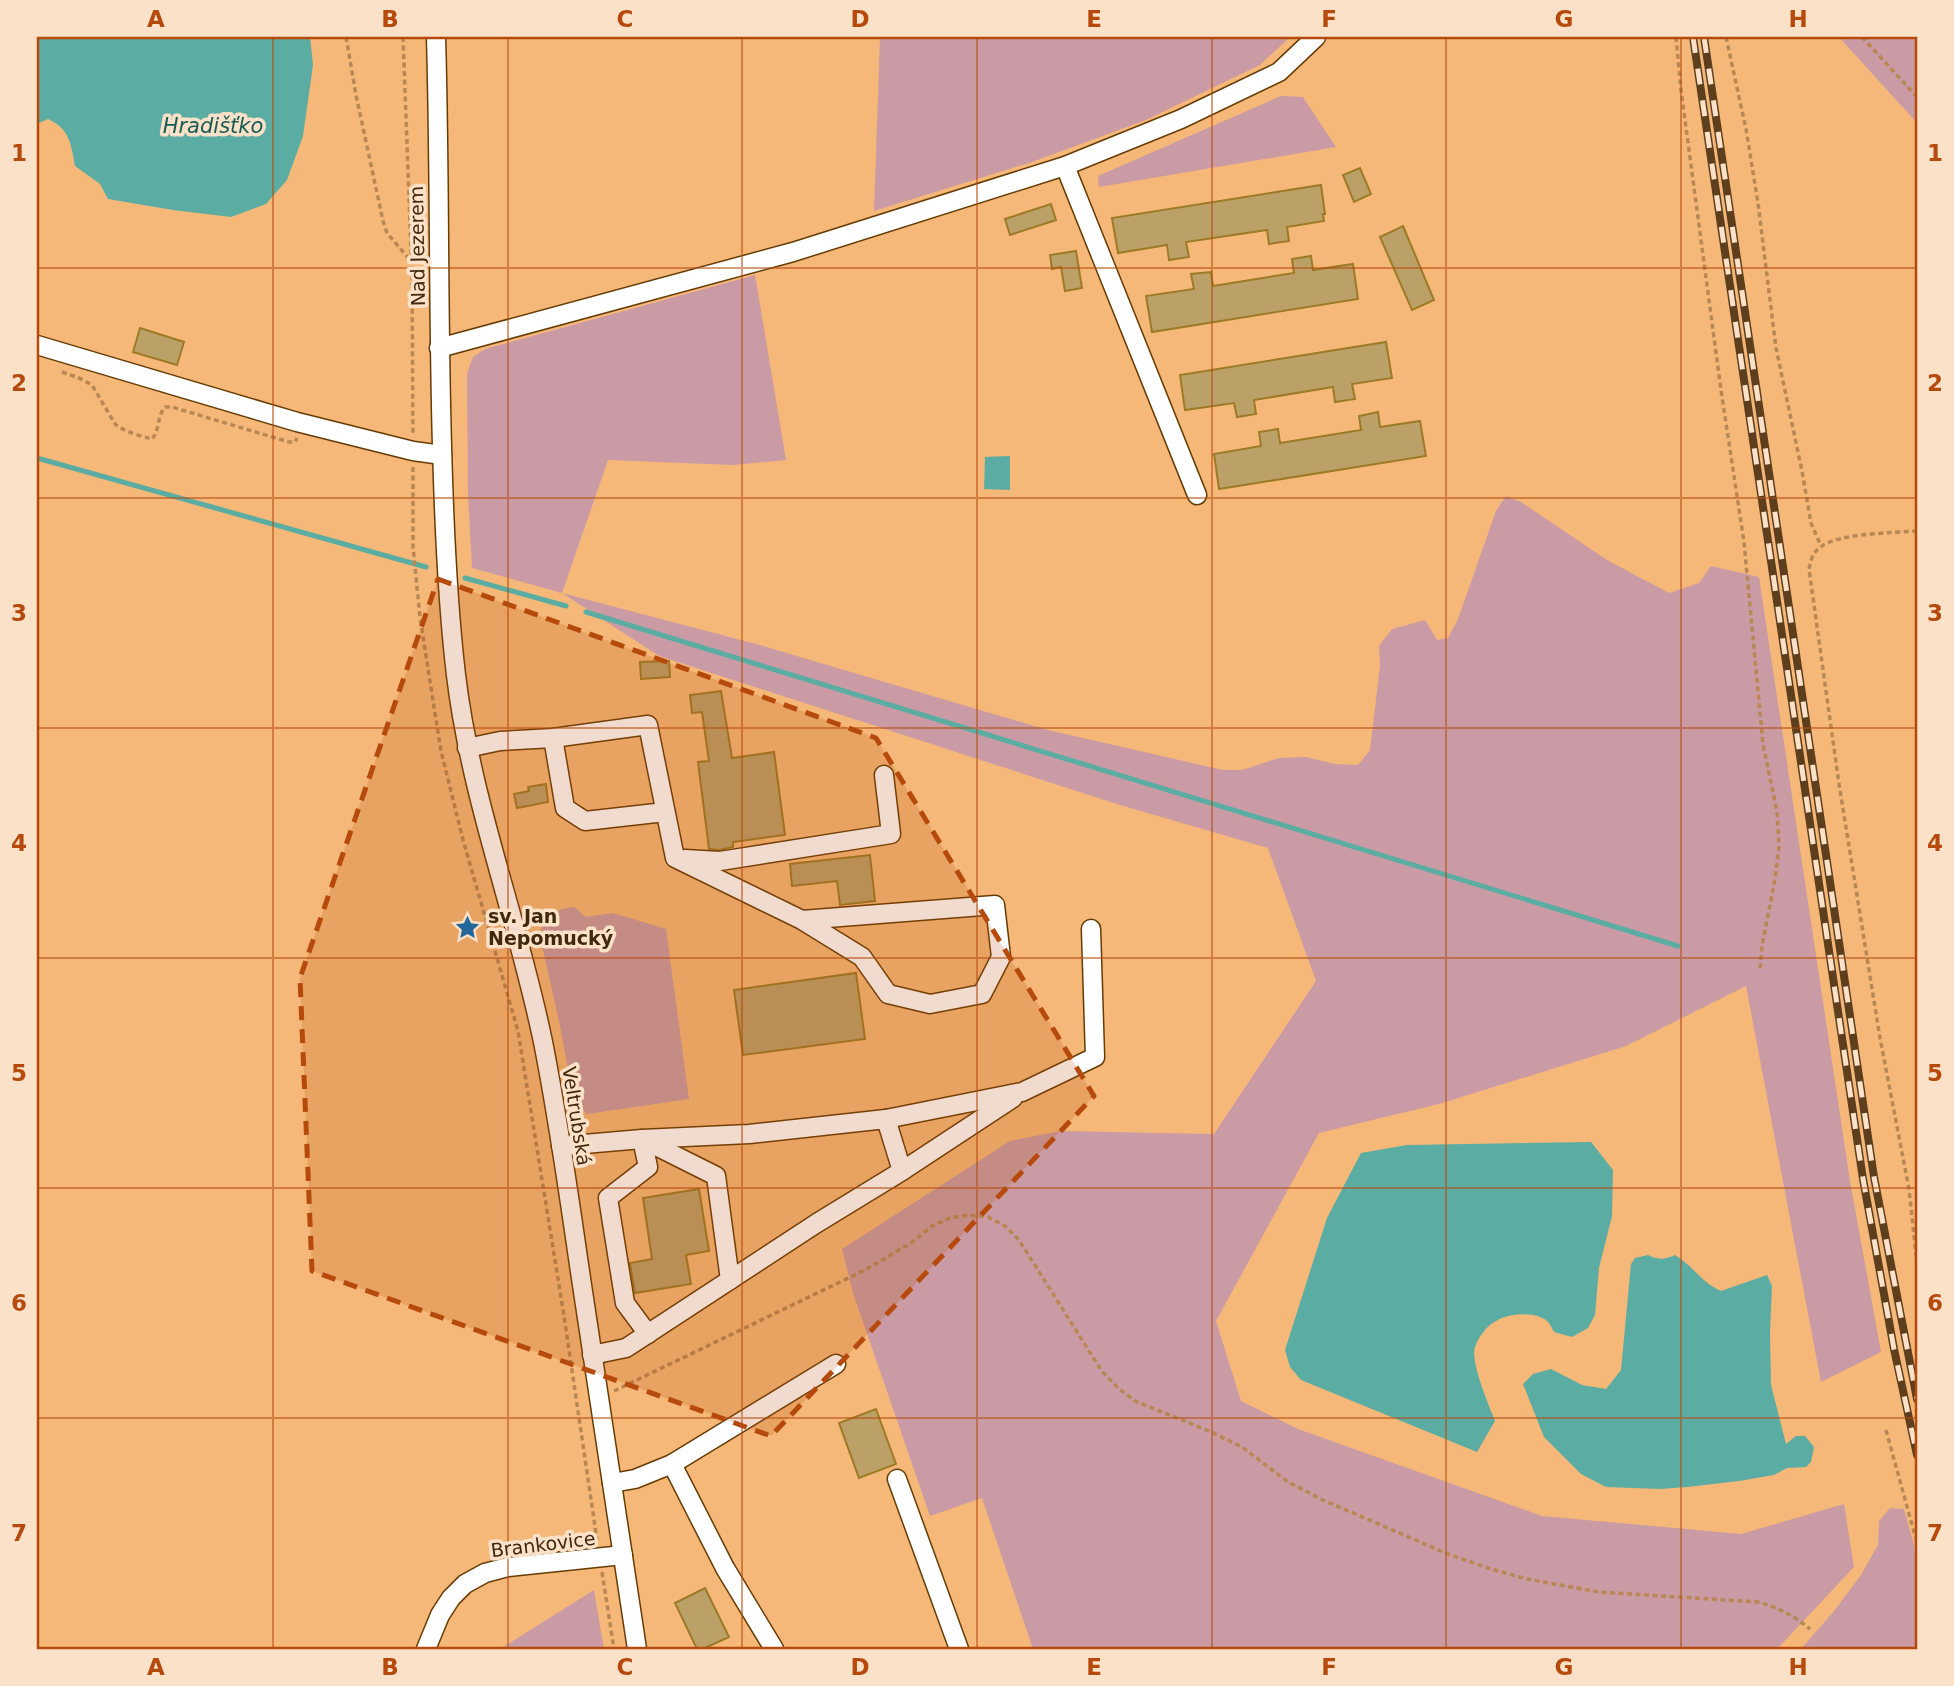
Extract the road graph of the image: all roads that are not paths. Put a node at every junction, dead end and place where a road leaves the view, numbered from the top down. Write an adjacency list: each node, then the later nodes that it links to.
1 (436, 37): 5 (street, Nad Jezerem)
2 (1316, 37): 3 (street)
3 (1065, 166): 5 (street); 7 (street)
4 (37, 345): 6 (street)
5 (439, 348): 6 (street, Nad Jezerem)
6 (442, 455): 8 (street, Nad Jezerem)
7 (1197, 495)
8 (448, 596): 10 (street, Veltrubská)
9 (553, 738): 10 (street); 12 (street); 12 (street)
10 (467, 748): 19 (street, Veltrubská)
11 (884, 775): 13 (street)
12 (665, 812): 13 (street)
13 (675, 858): 14 (street)
14 (802, 920): 14 (street)
15 (1091, 929): 16 (street)
16 (1022, 1092): 17 (street); 20 (street)
17 (886, 1119): 18 (street); 20 (street)
18 (642, 1139): 19 (street); 21 (street); 22 (street)
19 (561, 1146): 23 (street, Veltrubská)
20 (902, 1171): 21 (street)
21 (730, 1280): 22 (street)
22 (648, 1334): 23 (street)
23 (592, 1355): 27 (street, Veltrubská)
24 (836, 1364): 25 (street)
25 (672, 1464): 27 (street); 31 (street)
26 (897, 1479): 32 (street)
27 (612, 1483): 28 (street, Veltrubská)
28 (623, 1555): 29 (street, Brankovice); 30 (street, Veltrubská)
29 (426, 1649)
30 (637, 1649)
31 (774, 1649)
32 (959, 1649)

